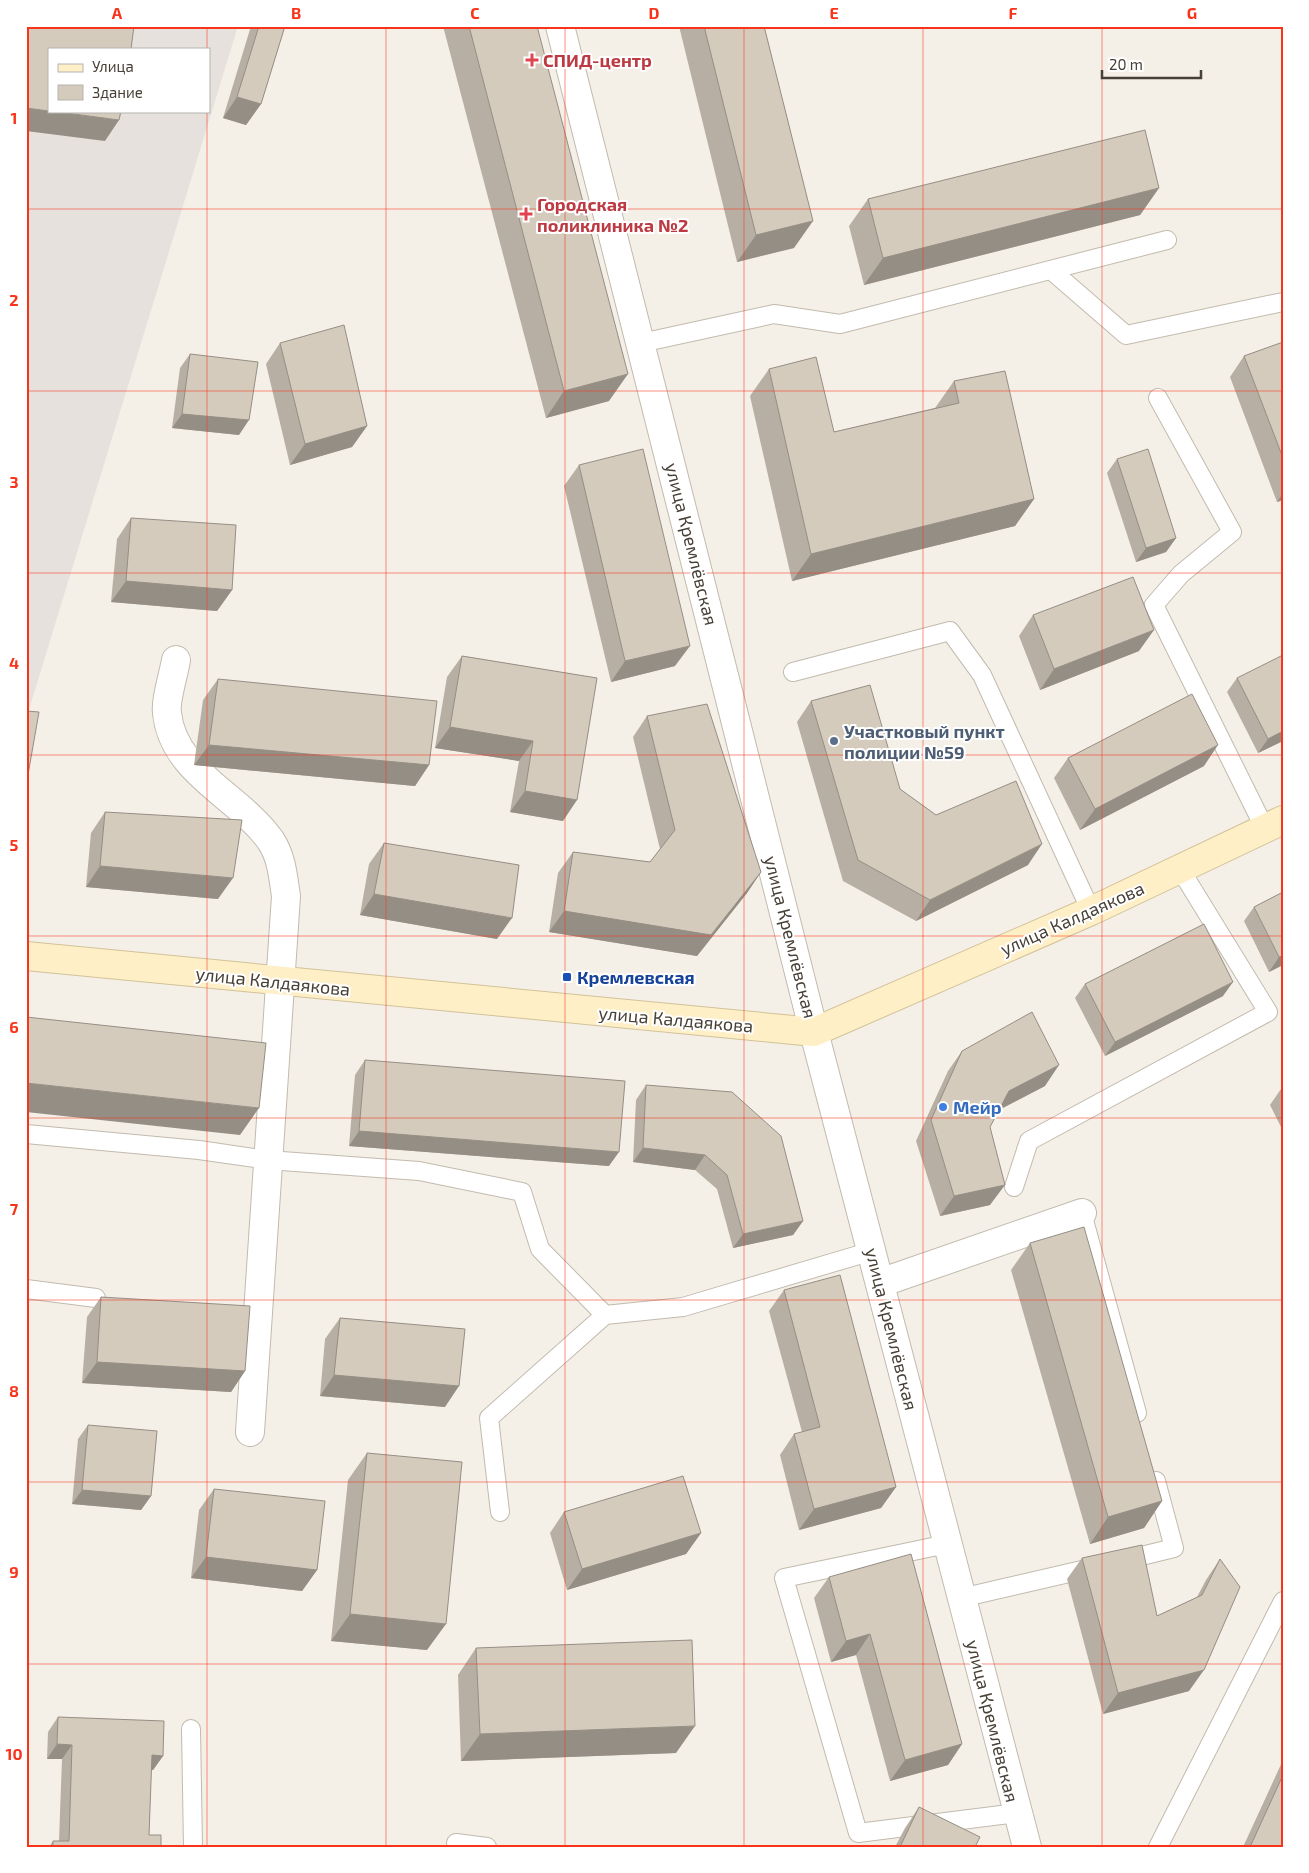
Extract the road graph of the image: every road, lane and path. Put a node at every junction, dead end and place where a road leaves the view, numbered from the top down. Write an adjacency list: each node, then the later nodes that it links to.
1 (560, 26): 5 (street, улица Кремлёвская)
2 (1167, 240): 3 (lane)
3 (1051, 270): 4 (lane); 5 (lane)
4 (1283, 302)
5 (640, 343): 14 (street, улица Кремлёвская)
6 (1158, 398): 9 (lane)
7 (176, 660): 13 (street)
8 (793, 672): 11 (lane)
9 (1274, 824): 10 (street, улица Калдаякова)
10 (1180, 869): 11 (street, улица Калдаякова); 17 (lane)
11 (1091, 911): 14 (street, улица Калдаякова)
12 (26, 956): 13 (street, улица Калдаякова)
13 (280, 982): 14 (street, улица Калдаякова); 16 (street)
14 (814, 1032): 19 (street, улица Кремлёвская)
15 (26, 1134): 16 (lane)
16 (268, 1160): 23 (lane); 24 (street)
17 (1014, 1187)
18 (1082, 1213): 20 (street); 25 (lane)
19 (872, 1251): 20 (street, улица Кремлёвская); 23 (lane)
20 (880, 1282): 28 (street, улица Кремлёвская)
21 (26, 1289): 22 (lane)
22 (96, 1298)
23 (605, 1315): 27 (lane)
24 (250, 1432)
25 (1142, 1433)
26 (1150, 1462): 29 (lane)
27 (500, 1512)
28 (947, 1544): 29 (street, улица Кремлёвская); 32 (lane)
29 (961, 1598): 32 (street, улица Кремлёвская)
30 (1283, 1601): 37 (lane)
31 (191, 1729): 34 (lane)
32 (1017, 1813): 36 (street, улица Кремлёвская)
33 (456, 1843): 35 (lane)
34 (193, 1847)
35 (486, 1847)
36 (1027, 1847)
37 (1158, 1847)

